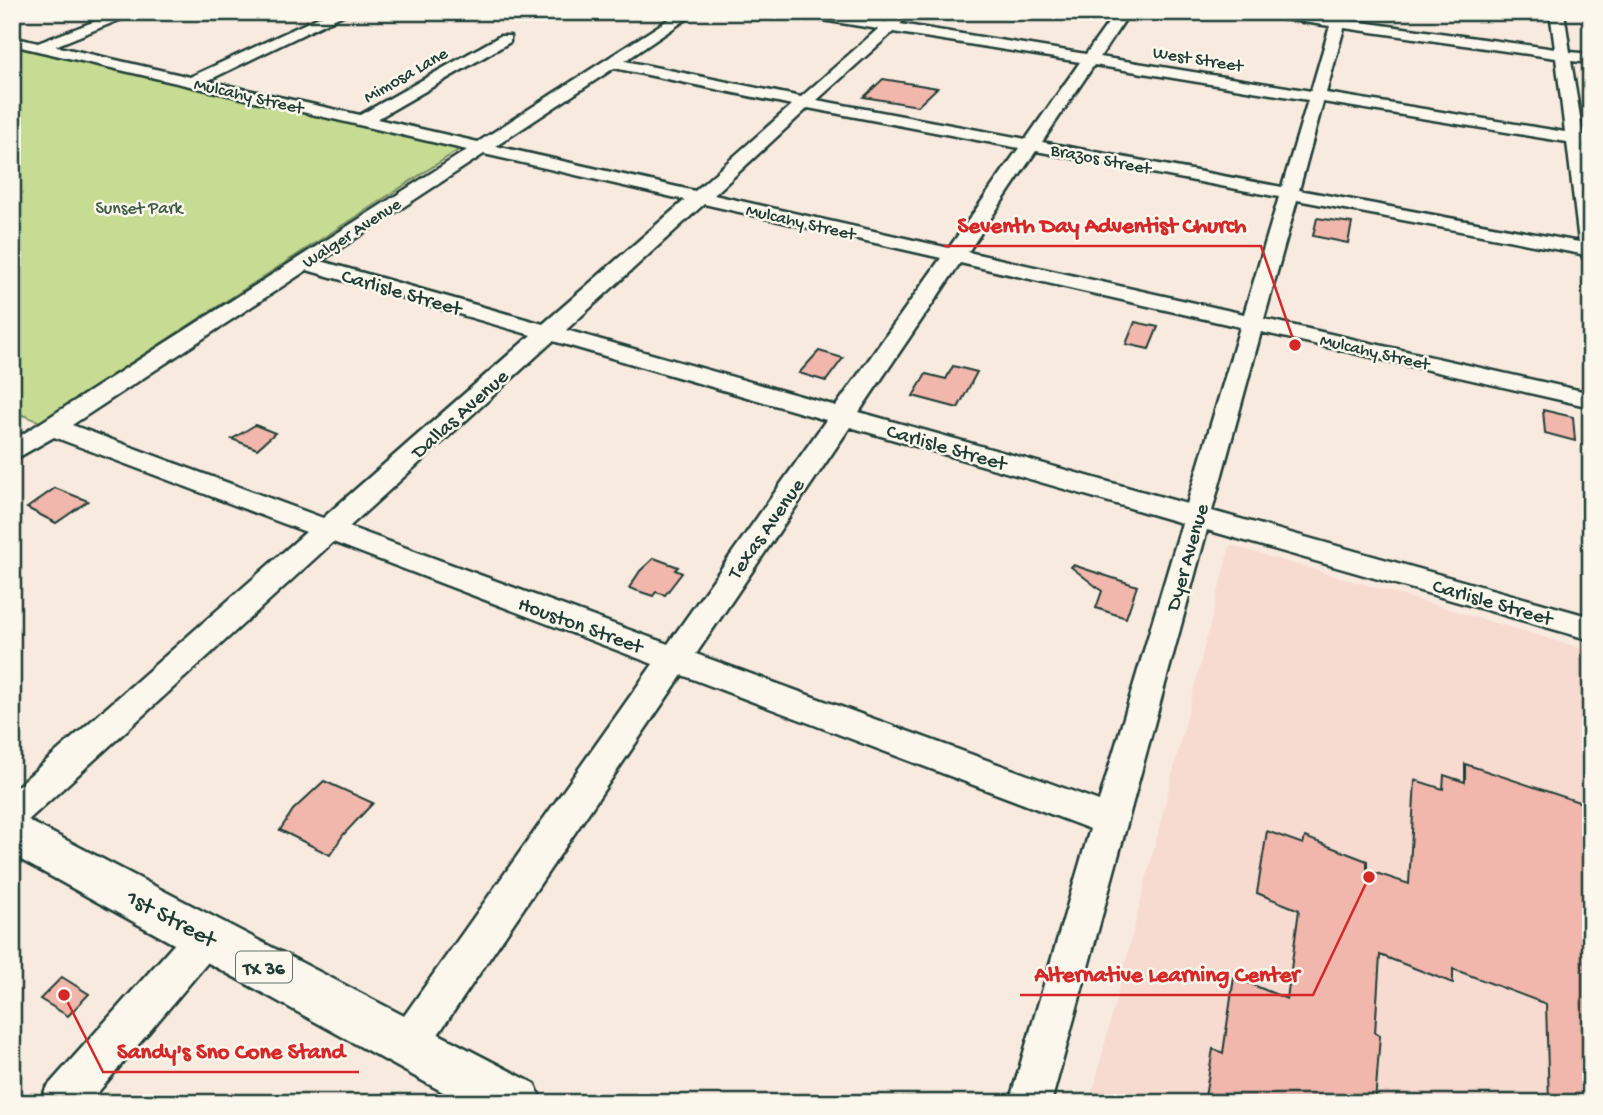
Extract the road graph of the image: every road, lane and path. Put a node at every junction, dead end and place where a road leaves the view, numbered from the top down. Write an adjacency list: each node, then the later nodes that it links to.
1 (132, 12): 12 (street)
2 (342, 12): 17 (street)
3 (690, 12): 16 (street, Walger Avenue)
4 (798, 12): 9 (street, West Street)
5 (1123, 12): 15 (street, Texas Avenue)
6 (1263, 12): 8 (street)
7 (1557, 12): 13 (street)
8 (1340, 18): 13 (street); 18 (street, Dyer Avenue)
9 (898, 20): 15 (street, West Street); 19 (street, Dallas Avenue)
10 (505, 39): 20 (street, Mimosa Lane)
11 (12, 41): 12 (street, Mulcahy Street)
12 (40, 47): 17 (street, Mulcahy Street)
13 (1563, 55): 14 (street); 21 (street)
14 (1591, 59)
15 (1090, 60): 18 (street, West Street); 22 (street, Texas Avenue)
16 (612, 63): 19 (street, Brazos Street); 23 (street, Walger Avenue)
17 (191, 82): 20 (street, Mulcahy Street)
18 (1317, 97): 21 (street, West Street); 24 (street, Dyer Avenue)
19 (805, 103): 22 (street, Brazos Street); 25 (street, Dallas Avenue)
20 (361, 121): 23 (street, Mulcahy Street)
21 (1583, 140): 26 (street)
22 (1031, 145): 24 (street, Brazos Street); 27 (street, Texas Avenue)
23 (481, 148): 25 (street, Mulcahy Street); 28 (street, Walger Avenue)
24 (1289, 194): 26 (street, Brazos Street); 29 (street, Dyer Avenue)
25 (699, 198): 27 (street, Mulcahy Street); 30 (street, Dallas Avenue)
26 (1591, 252)
27 (954, 256): 29 (street, Mulcahy Street); 32 (street, Texas Avenue)
28 (304, 263): 30 (street, Carlisle Street); 33 (street, Walger Avenue)
29 (1252, 323): 31 (street, Mulcahy Street); 35 (street, Dyer Avenue)
30 (548, 333): 32 (street, Carlisle Street); 36 (street, Dallas Avenue)
31 (1591, 400)
32 (843, 416): 35 (street, Carlisle Street); 38 (street, Texas Avenue)
33 (52, 426): 34 (street, Walger Avenue); 36 (street, Houston Street)
34 (12, 453)
35 (1197, 517): 37 (street, Carlisle Street); 40 (street, Dyer Avenue)
36 (328, 530): 38 (street, Houston Street); 39 (street, Dallas Avenue)
37 (1591, 629)
38 (675, 659): 40 (street, Houston Street); 43 (street, Texas Avenue)
39 (12, 813)
40 (1110, 821): 46 (street, Dyer Avenue)
41 (12, 832): 42 (main road, 1st Street / TX 36)
42 (206, 936): 43 (main road, 1st Street / TX 36); 44 (street)
43 (408, 1044): 45 (main road, 1st Street / TX 36)
44 (61, 1103)
45 (516, 1103)
46 (1030, 1103)

